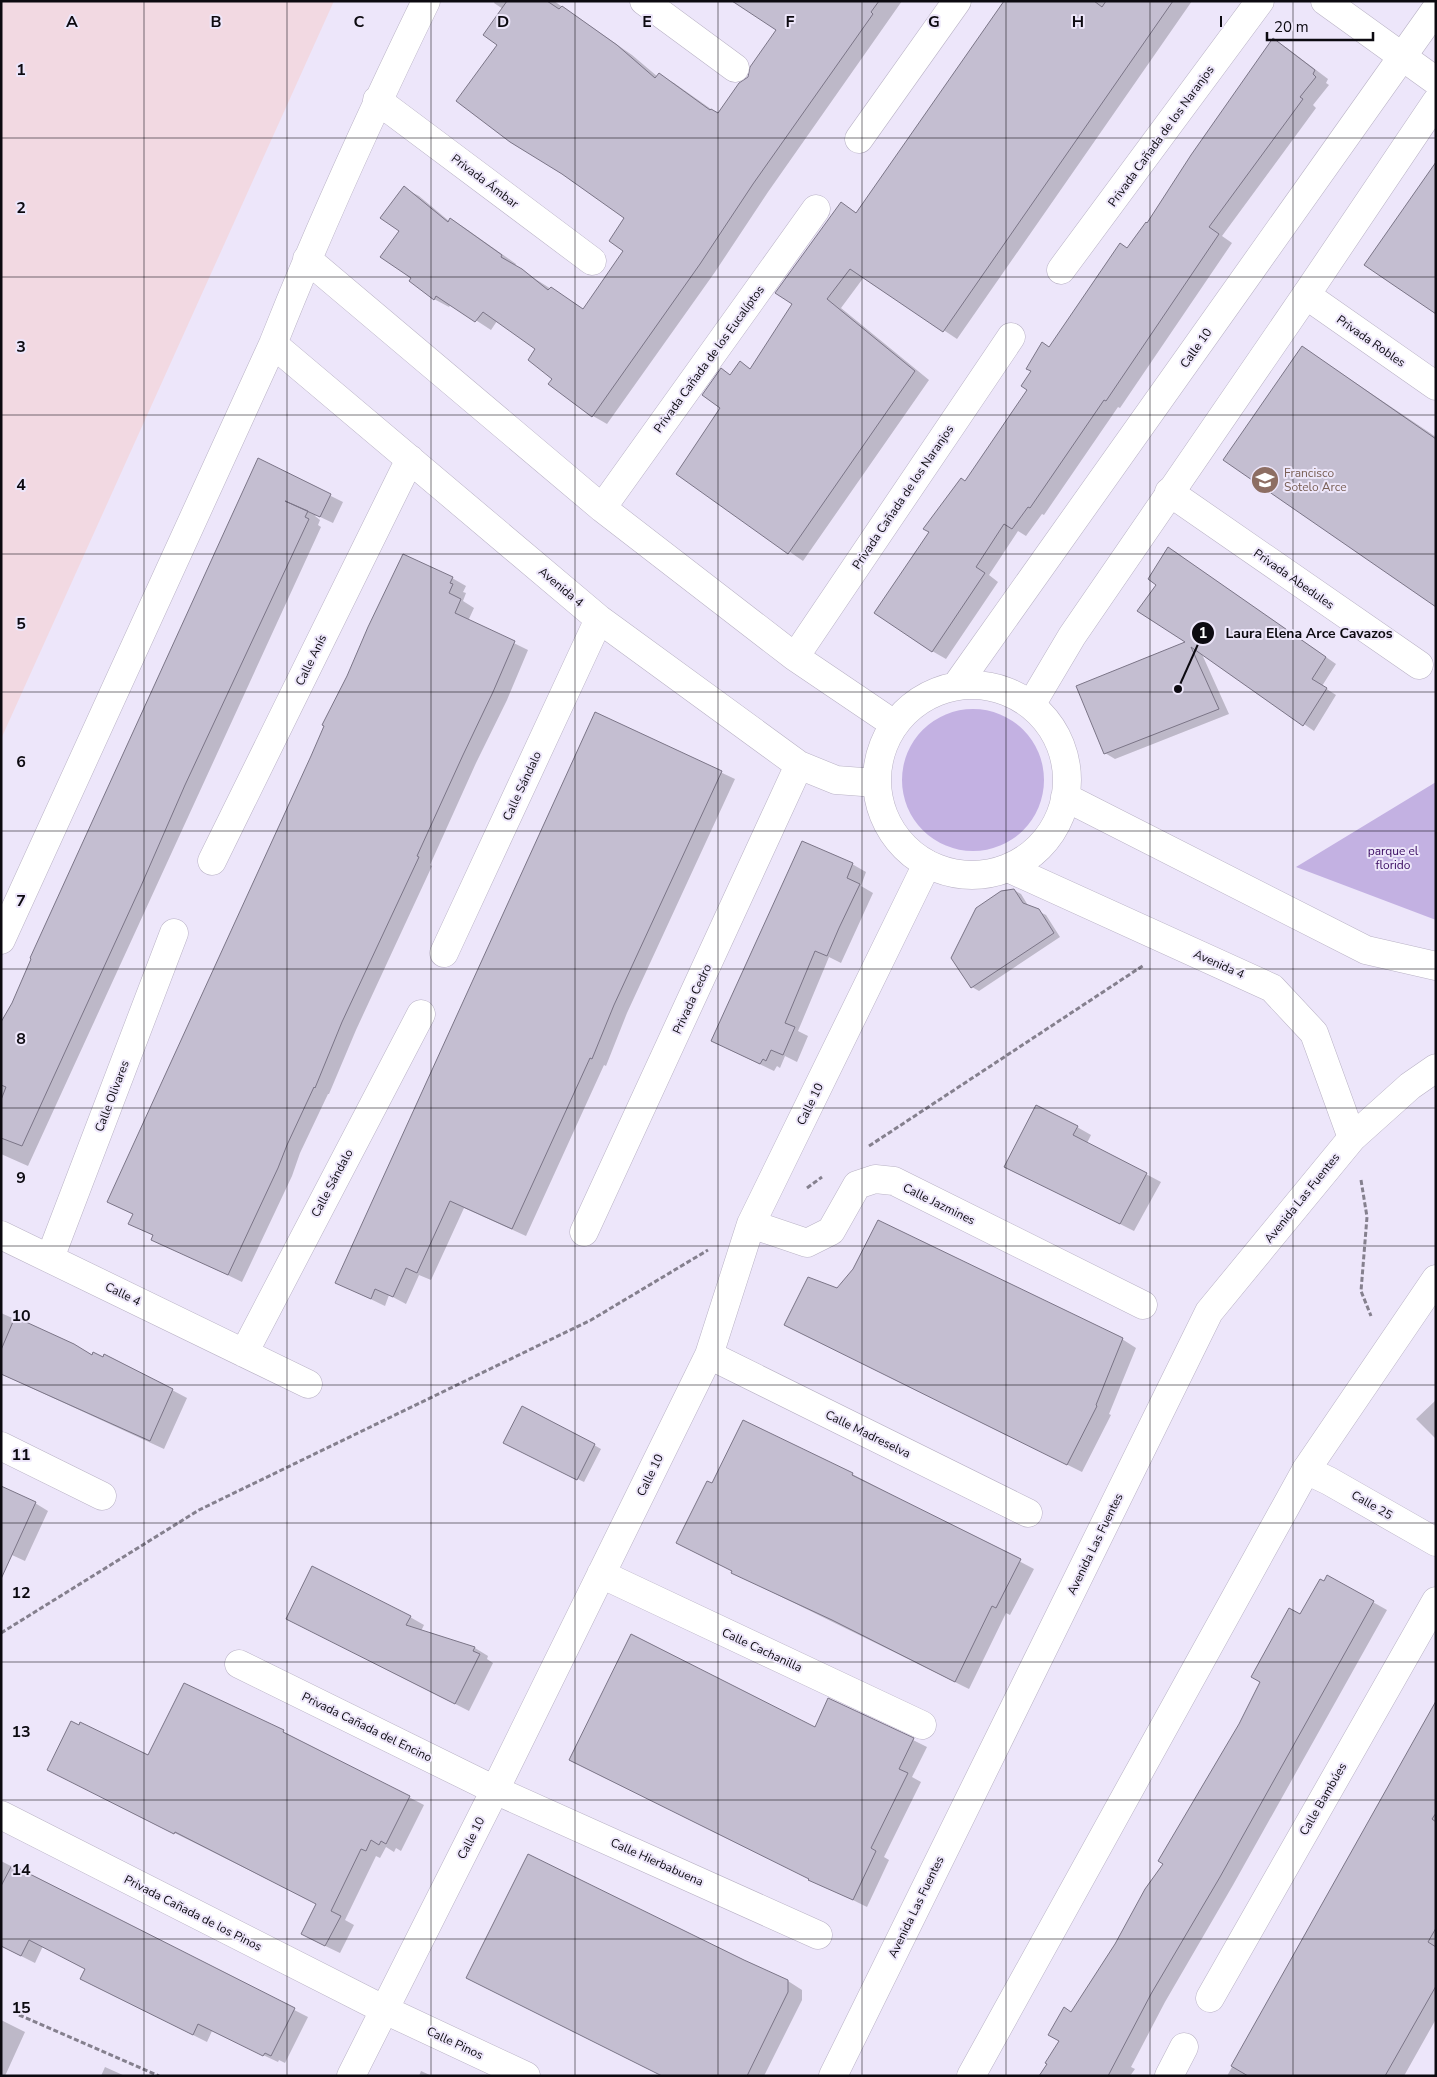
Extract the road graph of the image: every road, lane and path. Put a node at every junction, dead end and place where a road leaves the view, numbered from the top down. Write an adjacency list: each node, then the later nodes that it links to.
1 (426, 1): 10 (street)
2 (644, 1): 8 (street)
3 (957, 1): 12 (street)
4 (1260, 1): 16 (street, Privada Cañada de los Naranjos)
5 (1325, 1): 7 (street)
6 (1436, 9): 7 (street, Calle 10)
7 (1403, 58): 9 (street); 27 (street, Calle 10)
8 (735, 68)
9 (1436, 81)
10 (377, 100): 14 (street); 15 (street, Privada Ámbar)
11 (1436, 102): 17 (street)
12 (859, 138)
13 (816, 209): 23 (street, Privada Cañada de los Eucalíptos)
14 (307, 259): 19 (street); 23 (street)
15 (592, 261)
16 (1061, 270)
17 (1306, 295): 20 (street, Privada Robles); 22 (street)
18 (1011, 337): 25 (street, Privada Cañada de los Naranjos)
19 (273, 344): 21 (street, Avenida 4); 37 (street)
20 (1436, 386)
21 (410, 459): 24 (street, Avenida 4); 33 (street, Calle Anís)
22 (1170, 492): 26 (street, Privada Abedules); 28 (street)
23 (602, 508): 25 (street)
24 (599, 619): 30 (street, Avenida 4); 39 (street, Calle Sándalo)
25 (794, 657): 29 (street)
26 (1419, 665)
27 (956, 686): 28 (street); 29 (street)
28 (1031, 705): 32 (street)
29 (894, 724): 31 (street)
30 (799, 765): 31 (street, Avenida 4); 48 (street, Privada Cedro)
31 (876, 784): 34 (street)
32 (1065, 797): 35 (street); 40 (street)
33 (212, 861)
34 (927, 864): 35 (street); 47 (street, Calle 10)
35 (1008, 868): 38 (street, Avenida 4)
36 (174, 934): 51 (street, Calle Olivares)
37 (1, 940)
38 (1176, 944): 43 (street, Avenida 4); 44 (path)
39 (444, 953)
40 (1436, 966)
41 (421, 1014): 55 (street, Calle Sándalo)
42 (1436, 1068): 43 (street, Avenida Las Fuentes)
43 (1352, 1138): 54 (path); 78 (street, Avenida Las Fuentes)
44 (868, 1147)
45 (826, 1175): 46 (path)
46 (801, 1191)
47 (751, 1224): 53 (street, Calle Jazmines); 56 (street, Calle 10)
48 (584, 1232)
49 (1, 1235): 51 (street, Calle 4)
50 (709, 1249): 65 (path)
51 (50, 1258): 55 (street, Calle 4)
52 (1436, 1279): 54 (street)
53 (1143, 1305)
54 (1386, 1352): 59 (street)
55 (244, 1353): 57 (street, Calle 4)
56 (709, 1354): 61 (street, Calle Madreselva); 63 (street, Calle 10)
57 (308, 1384)
58 (1, 1446): 60 (street)
59 (1306, 1470): 62 (street, Calle 25); 79 (street)
60 (102, 1496)
61 (1028, 1513)
62 (1436, 1542)
63 (601, 1574): 67 (street, Calle Cachanilla); 68 (street, Calle 10)
64 (1436, 1601): 71 (street, Calle Bambúes)
65 (1, 1632)
66 (239, 1664): 68 (street, Privada Cañada del Encino)
67 (922, 1725)
68 (495, 1790): 70 (street, Calle Hierbabuena); 72 (street, Calle 10)
69 (1, 1815): 72 (street, Privada Cañada de los Pinos)
70 (818, 1934)
71 (1210, 1998)
72 (385, 2010): 76 (street, Calle 10); 77 (street, Calle Pinos)
73 (19, 2015): 75 (path)
74 (1184, 2047): 80 (street)
75 (159, 2076)
76 (351, 2076)
77 (526, 2076)
78 (833, 2076)
79 (971, 2076)
80 (1169, 2076)

